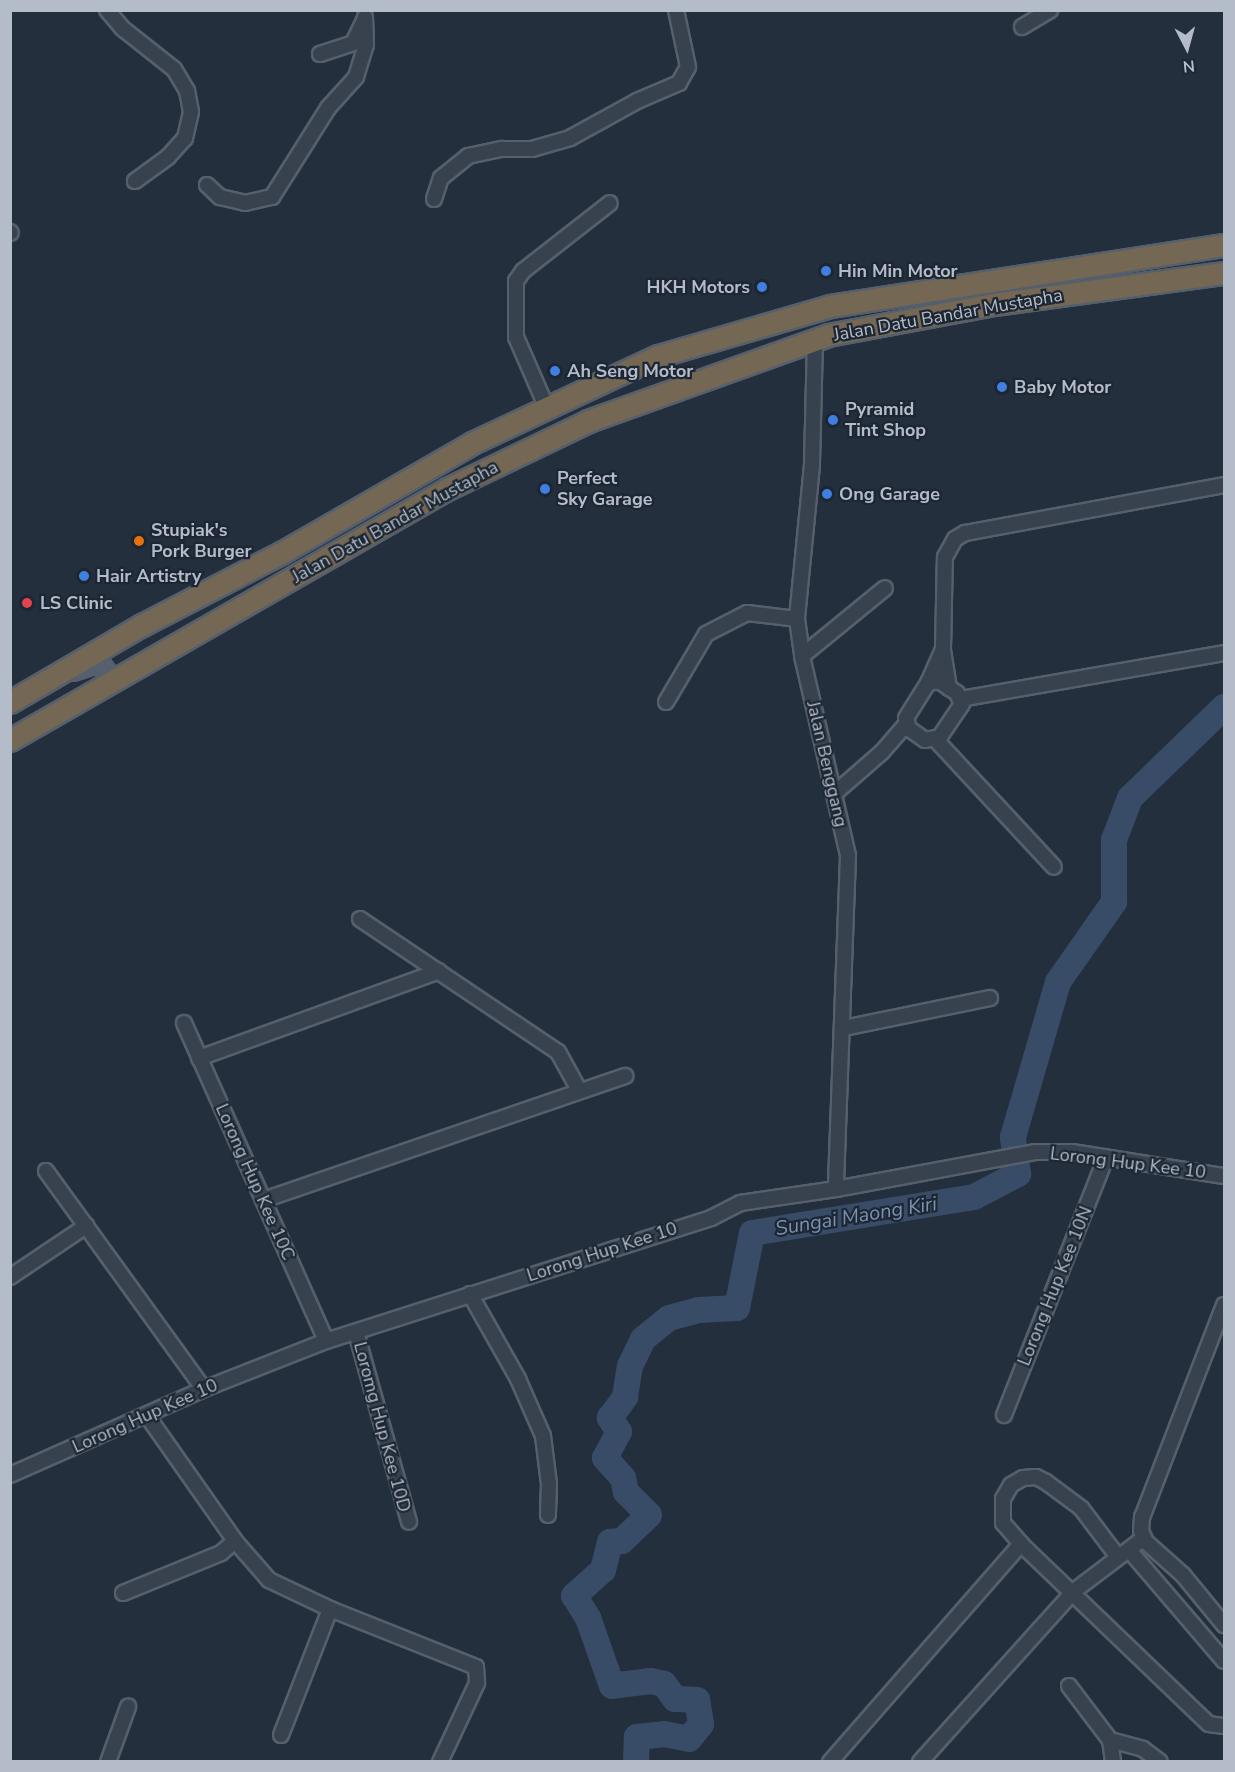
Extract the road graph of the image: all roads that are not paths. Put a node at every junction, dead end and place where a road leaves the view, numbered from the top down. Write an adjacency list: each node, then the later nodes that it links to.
1 (107, 10): 7 (street)
2 (676, 10): 9 (street)
3 (1050, 10): 5 (street)
4 (368, 14): 6 (street); 8 (street)
5 (1022, 27)
6 (320, 54)
7 (135, 181)
8 (207, 185)
9 (434, 199)
10 (610, 203): 14 (street)
11 (1224, 244): 14 (highway, Jalan Datu Bandar Mustapha)
12 (1224, 273): 13 (highway, Jalan Datu Bandar Mustapha)
13 (815, 339): 17 (street, Jalan Benggang); 22 (highway, Jalan Datu Bandar Mustapha)
14 (546, 406): 21 (highway, Jalan Datu Bandar Mustapha)
15 (1224, 485): 18 (street)
16 (885, 588): 20 (street)
17 (797, 619): 20 (street, Jalan Benggang); 27 (street)
18 (943, 649): 23 (street); 24 (street)
19 (1224, 653): 25 (street)
20 (802, 656): 31 (street, Jalan Benggang)
21 (54, 677): 22 (main road); 26 (highway, Jalan Datu Bandar Mustapha)
22 (112, 680): 29 (highway, Jalan Datu Bandar Mustapha)
23 (928, 683): 24 (street); 28 (street)
24 (949, 688): 25 (street)
25 (961, 699): 30 (street)
26 (10, 702)
27 (666, 702)
28 (911, 729): 30 (street); 31 (street)
29 (10, 740)
30 (936, 740): 32 (street)
31 (835, 793): 37 (street, Jalan Benggang)
32 (1054, 867)
33 (360, 919): 34 (street)
34 (438, 970): 38 (street); 40 (street)
35 (990, 998): 37 (street)
36 (184, 1023): 38 (street, Lorong Hup Kee 10C)
37 (844, 1028): 44 (street, Jalan Benggang)
38 (199, 1058): 45 (street, Lorong Hup Kee 10C)
39 (625, 1076): 40 (street)
40 (579, 1090): 45 (street)
41 (1106, 1157): 43 (street, Lorong Hup Kee 10); 44 (street, Lorong Hup Kee 10); 53 (street, Lorong Hup Kee 10N)
42 (46, 1170): 46 (street)
43 (1222, 1175)
44 (836, 1189): 48 (street, Lorong Hup Kee 10)
45 (263, 1200): 51 (street, Lorong Hup Kee 10C)
46 (86, 1226): 47 (street); 52 (street)
47 (10, 1277)
48 (470, 1294): 50 (street, Lorong Hup Kee 10); 56 (street)
49 (1224, 1305): 58 (street)
50 (356, 1332): 51 (street, Lorong Hup Kee 10); 57 (street, Loromg Hup Kee 10D)
51 (326, 1341): 52 (street, Lorong Hup Kee 10)
52 (204, 1389): 54 (street, Lorong Hup Kee 10)
53 (1004, 1415)
54 (148, 1417): 55 (street, Lorong Hup Kee 10); 59 (street)
55 (10, 1475)
56 (548, 1515)
57 (409, 1522)
58 (1144, 1538): 61 (street); 65 (street)
59 (235, 1541): 63 (street); 64 (street)
60 (1021, 1544): 61 (street); 62 (street); 74 (street)
61 (1124, 1554): 62 (street); 66 (street)
62 (1074, 1591): 69 (street); 75 (street)
63 (123, 1593)
64 (330, 1609): 70 (street); 73 (street)
65 (1224, 1625)
66 (1224, 1661)
67 (1069, 1686): 71 (street)
68 (128, 1707): 72 (street)
69 (1224, 1726)
70 (281, 1735)
71 (1110, 1740): 76 (street); 77 (street)
72 (108, 1761)
73 (440, 1761)
74 (830, 1761)
75 (920, 1761)
76 (1113, 1761)
77 (1160, 1761)

